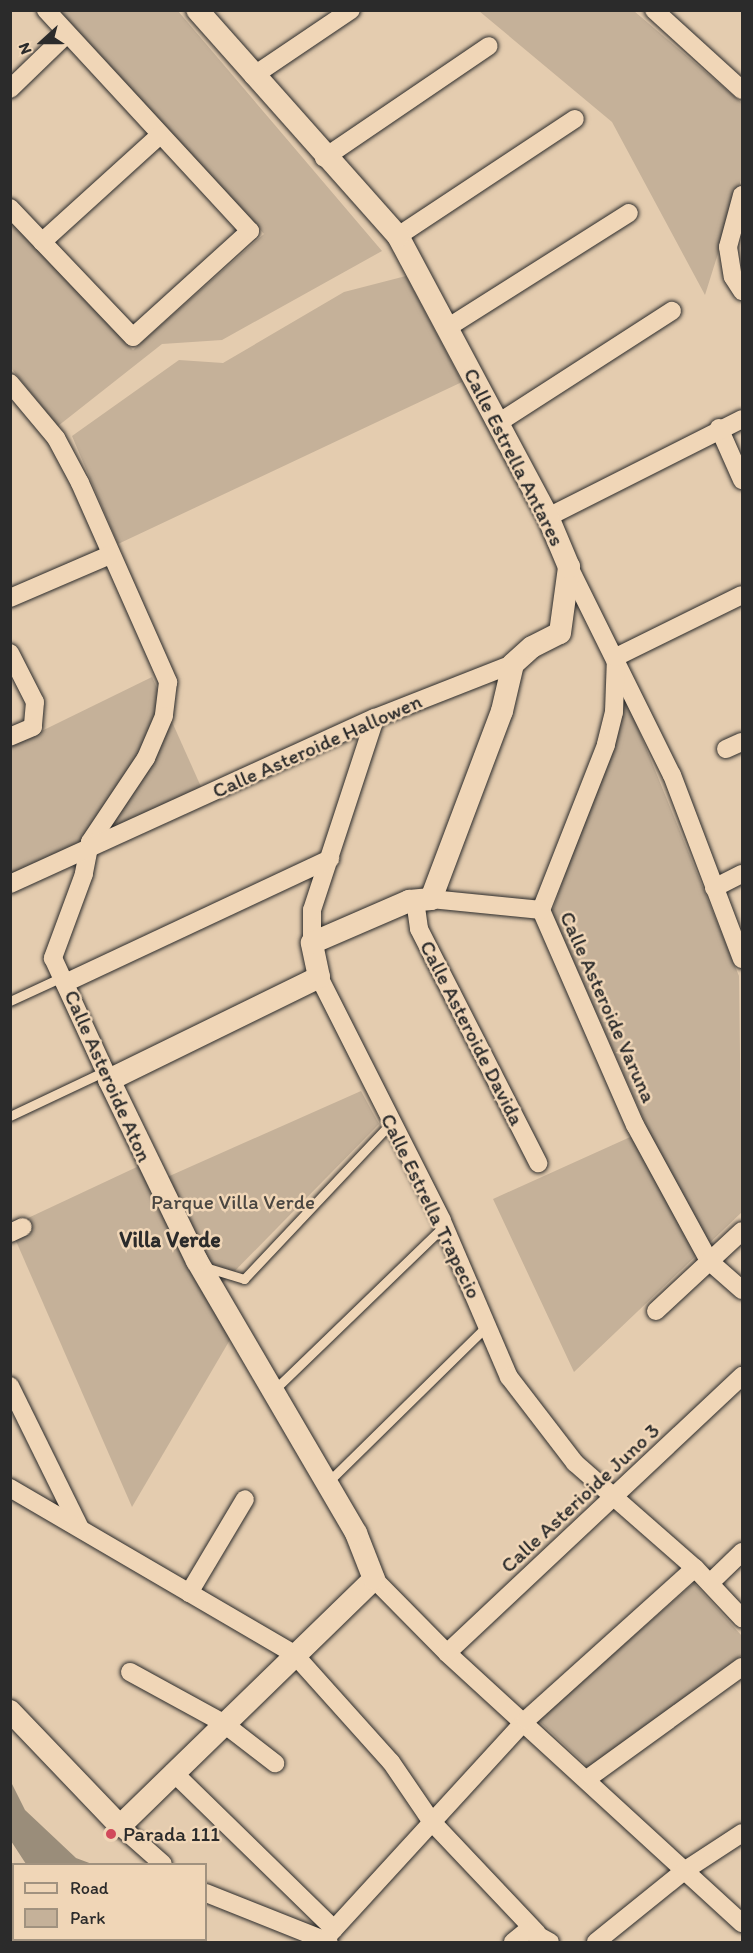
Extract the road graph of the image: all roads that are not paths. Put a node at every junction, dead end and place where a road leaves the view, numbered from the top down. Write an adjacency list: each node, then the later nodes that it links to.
1 (46, 10): 5 (street)
2 (196, 10): 7 (street, Calle Estrella Antares)
3 (351, 10): 7 (street)
4 (654, 10): 9 (street)
5 (67, 34): 8 (street); 11 (street)
6 (489, 46): 12 (street)
7 (253, 76): 12 (street, Calle Estrella Antares)
8 (10, 89)
9 (742, 90)
10 (576, 119): 16 (street)
11 (160, 135): 17 (street); 17 (street)
12 (324, 158): 16 (street, Calle Estrella Antares)
13 (742, 195): 18 (street)
14 (10, 208): 17 (street)
15 (629, 213): 20 (street)
16 (398, 236): 20 (street, Calle Estrella Antares)
17 (42, 242)
18 (742, 291)
19 (672, 311): 23 (street)
20 (447, 328): 23 (street, Calle Estrella Antares)
21 (10, 383): 27 (street, Calle Asteroide Aton)
22 (742, 419): 24 (street)
23 (498, 423): 26 (street, Calle Estrella Antares)
24 (719, 428): 25 (street); 26 (street)
25 (742, 480)
26 (548, 517): 28 (street, Calle Estrella Antares)
27 (110, 555): 30 (street); 36 (street, Calle Asteroide Aton)
28 (569, 567): 32 (street, Calle Estrella Antares); 33 (street, Calle Asteroide Hallowen)
29 (742, 595): 32 (street)
30 (10, 598)
31 (10, 653): 35 (street)
32 (616, 657): 40 (street, Calle Estrella Antares); 42 (street, Calle Asteroide Varuna)
33 (513, 664): 34 (street, Calle Asteroide Hallowen); 41 (street, Calle Asteroide Davida)
34 (375, 718): 36 (street, Calle Asteroide Hallowen); 37 (street, Calle Estrella Trapecio)
35 (10, 738)
36 (89, 848): 39 (street, Calle Asteroide Hallowen); 46 (street, Calle Asteroide Aton)
37 (330, 859): 43 (street, Calle Estrella Trapecio); 46 (street)
38 (742, 874): 40 (street)
39 (10, 884)
40 (714, 888): 44 (street, Calle Estrella Antares)
41 (423, 899): 42 (street); 43 (street); 51 (street, Calle Asteroide Davida)
42 (541, 910): 54 (street, Calle Asteroide Varuna)
43 (312, 943): 45 (street, Calle Estrella Trapecio)
44 (742, 959)
45 (319, 977): 48 (street); 50 (street, Calle Estrella Trapecio)
46 (64, 980): 47 (lane); 48 (street, Calle Asteroide Aton)
47 (10, 1001)
48 (107, 1075): 49 (lane); 55 (street, Calle Asteroide Aton)
49 (10, 1116)
50 (391, 1124): 52 (street, Calle Estrella Trapecio); 55 (lane)
51 (538, 1163)
52 (444, 1226): 58 (street, Calle Estrella Trapecio); 61 (lane)
53 (742, 1231): 54 (street)
54 (709, 1261): 56 (street, Calle Asteroide Varuna); 57 (street)
55 (199, 1265): 61 (street, Calle Asteroide Aton)
56 (742, 1290)
57 (656, 1311)
58 (487, 1326): 62 (lane); 65 (street, Calle Estrella Trapecio)
59 (742, 1376): 65 (street, Calle Asterioide Juno 3)
60 (10, 1386): 66 (street)
61 (272, 1392): 62 (street, Calle Asteroide Aton)
62 (326, 1484): 69 (street, Calle Asteroide Aton)
63 (10, 1488): 66 (street)
64 (245, 1499): 71 (street)
65 (612, 1499): 68 (street, Calle Estrella Trapecio); 73 (street, Calle Asterioide Juno 3)
66 (80, 1528): 71 (street)
67 (742, 1552): 70 (street)
68 (695, 1568): 70 (street, Calle Estrella Trapecio); 78 (street)
69 (374, 1579): 73 (street); 74 (street)
70 (710, 1584): 72 (street, Calle Estrella Trapecio)
71 (189, 1593): 74 (street)
72 (742, 1618)
73 (447, 1653): 78 (street)
74 (294, 1654): 79 (street); 83 (street)
75 (742, 1667): 82 (street)
76 (130, 1672): 79 (street)
77 (10, 1711): 84 (street)
78 (526, 1720): 82 (street); 83 (street)
79 (223, 1723): 80 (street); 81 (street)
80 (274, 1763)
81 (173, 1772): 84 (street); 90 (street)
82 (587, 1779): 87 (street)
83 (432, 1822): 90 (street); 91 (street)
84 (120, 1826): 86 (street)
85 (742, 1833): 87 (street)
86 (162, 1863)
87 (684, 1871): 89 (street); 93 (street)
88 (207, 1893): 90 (street)
89 (742, 1923)
90 (329, 1937)
91 (543, 1938): 92 (street)
92 (513, 1942)
93 (596, 1942)

